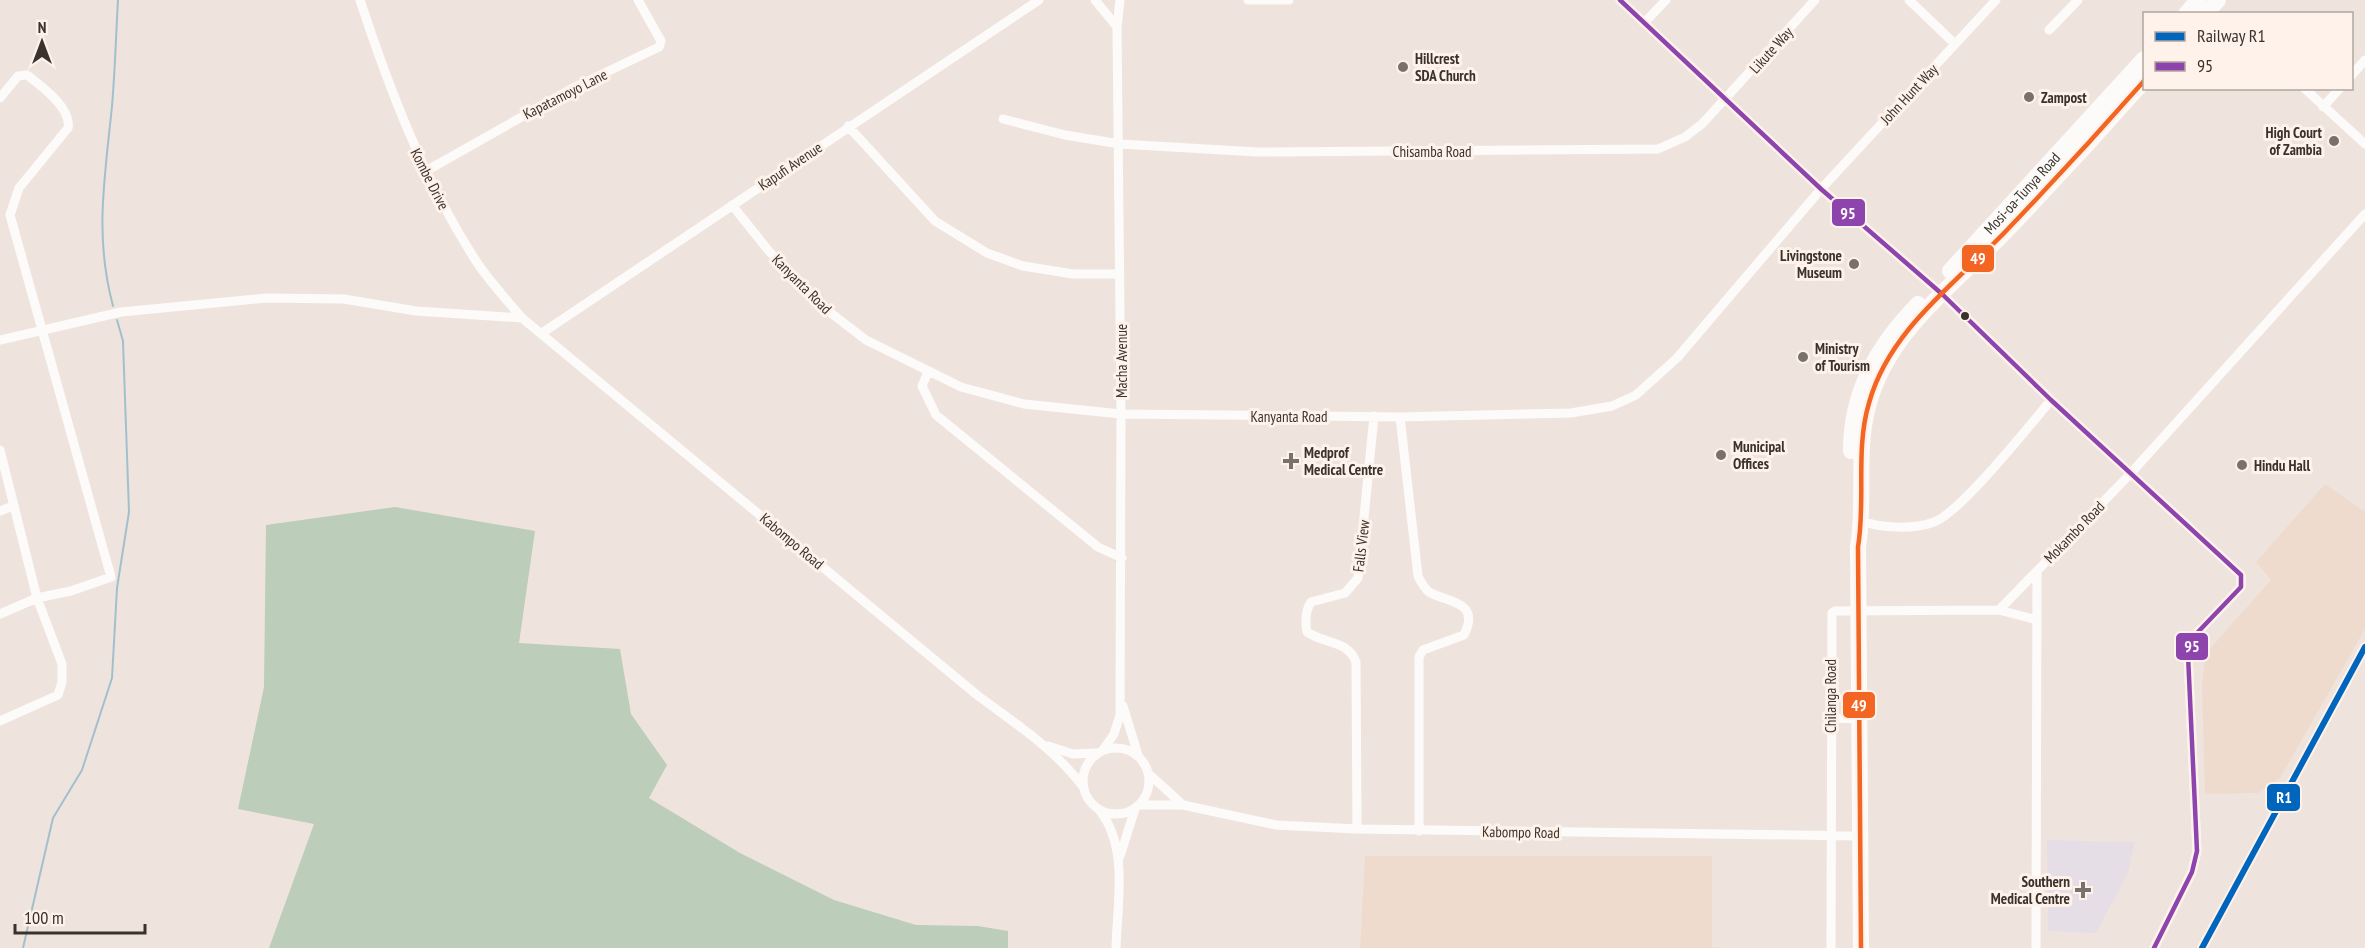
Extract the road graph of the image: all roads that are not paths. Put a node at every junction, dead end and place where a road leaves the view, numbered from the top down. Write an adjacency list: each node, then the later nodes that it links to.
1 (360, 0): 34 (street, Kombe Drive)
2 (638, 0): 34 (street, Kapatamoyo Lane)
3 (1039, 0): 31 (street, Kapufi Avenue)
4 (1095, 0): 5 (street); 18 (street)
5 (1110, 0)
6 (1120, 0): 18 (street, Macha Avenue)
7 (1248, 0): 8 (street)
8 (1289, 0)
9 (1620, 0): 17 (street)
10 (1666, 0): 17 (street)
11 (1815, 0): 28 (street, Likute Way)
12 (1909, 0): 20 (street)
13 (1996, 0): 20 (street, John Hunt Way)
14 (2078, 0): 19 (street)
15 (2211, 5): 16 (highway)
16 (2192, 12)
17 (1644, 23): 28 (street)
18 (1117, 27): 32 (street, Macha Avenue)
19 (2049, 30)
20 (1955, 44): 35 (street, John Hunt Way)
21 (2365, 60): 23 (street)
22 (2143, 61): 39 (highway, Mosi-oa-Tunya Road)
23 (2353, 74)
24 (2143, 83): 39 (highway, Mosi-oa-Tunya Road)
25 (2306, 90): 29 (street)
26 (2338, 90): 29 (street)
27 (0, 98): 41 (street)
28 (1726, 99): 32 (street, Chisamba Road); 35 (street)
29 (2323, 107): 33 (street)
30 (1003, 119): 32 (street, Chisamba Road)
31 (848, 126): 36 (street, Kapufi Avenue); 38 (street)
32 (1120, 144): 38 (street, Macha Avenue)
33 (2365, 144)
34 (426, 171): 40 (street, Kombe Drive)
35 (1821, 189): 39 (street); 48 (street, Kanyanta Road)
36 (732, 205): 42 (street, Kapufi Avenue); 44 (street, Kanyanta Road)
37 (2365, 214): 50 (street, Mokambo Road)
38 (1120, 274): 46 (street, Macha Avenue)
39 (1938, 290): 45 (street); 53 (highway, Mosi-oa-Tunya Road)
40 (522, 318): 41 (street); 42 (street, Kombe Drive)
41 (41, 330): 43 (street); 56 (street)
42 (542, 333): 65 (street, Kabompo Road)
43 (0, 340)
44 (928, 372): 46 (street, Kanyanta Road); 54 (street)
45 (2051, 400): 50 (street); 53 (street)
46 (1121, 414): 47 (street, Kanyanta Road); 54 (street, Macha Avenue)
47 (1374, 416): 48 (street, Kanyanta Road); 73 (street, Falls View)
48 (1400, 417): 74 (street)
49 (0, 450): 51 (street)
50 (2130, 474): 55 (street, Mokambo Road); 82 (street)
51 (13, 506): 52 (street); 56 (street)
52 (0, 511)
53 (1862, 526): 58 (highway)
54 (1122, 558): 61 (street, Macha Avenue)
55 (2037, 571): 57 (street); 60 (street, Mokambo Road)
56 (37, 598): 59 (street); 64 (street)
57 (2000, 610): 58 (street, Chilanga Road); 60 (street, Chilanga Road)
58 (1859, 611): 62 (street, Chilanga Road); 63 (highway)
59 (0, 614)
60 (2037, 620): 81 (street, Mokambo Road)
61 (1120, 694): 66 (street, Macha Avenue); 67 (street, Macha Avenue)
62 (1830, 718): 63 (street); 75 (street, Chilanga Road)
63 (1860, 719): 76 (highway)
64 (0, 721)
65 (1045, 745): 66 (street, Kabompo Road); 69 (street, Kabompo Road)
66 (1100, 752): 67 (street); 69 (street)
67 (1138, 756): 68 (street)
68 (1149, 774): 70 (street, Kabompo Road); 71 (street)
69 (1084, 788): 72 (street)
70 (1184, 805): 71 (street, Kabompo Road); 73 (street, Kabompo Road)
71 (1138, 806): 72 (street); 77 (street)
72 (1099, 810): 77 (street)
73 (1357, 829): 74 (street, Kabompo Road)
74 (1419, 831): 75 (street, Kabompo Road)
75 (1830, 835): 76 (street, Kabompo Road); 79 (street, Chilanga Road)
76 (1861, 836): 80 (highway)
77 (1118, 861): 78 (street)
78 (1116, 948)
79 (1831, 948)
80 (1862, 948)
81 (2036, 948)
82 (2154, 948)

